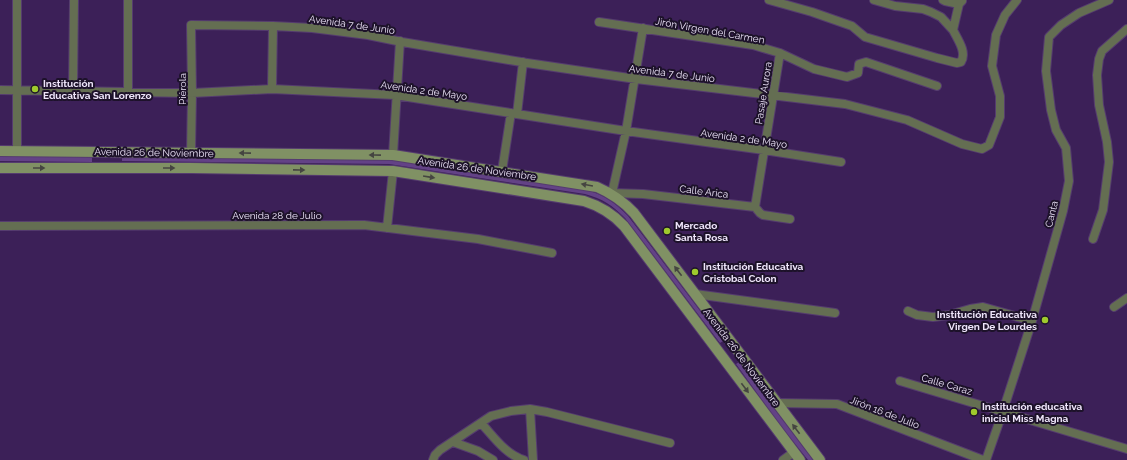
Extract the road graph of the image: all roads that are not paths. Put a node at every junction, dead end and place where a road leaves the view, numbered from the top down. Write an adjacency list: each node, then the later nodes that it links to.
1 (17, 0): 23 (street)
2 (74, 0): 24 (street)
3 (128, 0): 25 (street)
4 (769, 0): 15 (street)
5 (874, 0): 15 (street)
6 (944, 0): 9 (street)
7 (1017, 0): 28 (street, Avenida 7 de Junio)
8 (1109, 0): 54 (street, Canta)
9 (961, 2): 15 (street)
10 (599, 22): 13 (street, Jirón Virgen del Carmen)
11 (191, 25): 12 (street, Avenida 7 de Junio); 26 (street, Piérola)
12 (273, 26): 16 (street, Avenida 7 de Junio); 21 (street)
13 (643, 28): 17 (street, Jirón Virgen del Carmen); 19 (street)
14 (1127, 29): 47 (street)
15 (953, 30)
16 (400, 41): 18 (street, Avenida 7 de Junio); 27 (street)
17 (780, 54): 20 (street, Jirón Virgen del Carmen); 28 (street, Pasaje Aurora)
18 (524, 62): 19 (street, Avenida 7 de Junio); 29 (street)
19 (636, 79): 28 (street, Avenida 7 de Junio); 30 (street)
20 (937, 86)
21 (272, 89): 26 (street, Avenida 2 de Mayo); 27 (street, Avenida 2 de Mayo)
22 (0, 90): 23 (street, Avenida 2 de Mayo)
23 (16, 90): 24 (street, Avenida 2 de Mayo); 33 (street)
24 (73, 91): 25 (street, Avenida 2 de Mayo)
25 (128, 92): 26 (street, Avenida 2 de Mayo)
26 (192, 92): 35 (street, Piérola)
27 (397, 95): 29 (street, Avenida 2 de Mayo); 36 (street)
28 (773, 96): 31 (street, Pasaje Aurora)
29 (514, 114): 30 (street, Avenida 2 de Mayo); 40 (street)
30 (626, 132): 31 (street, Avenida 2 de Mayo); 42 (street)
31 (764, 150): 37 (street, Avenida 2 de Mayo); 43 (street, Pasaje Aurora)
32 (0, 151): 33 (main road, Avenida 26 de Noviembre)
33 (17, 151): 34 (main road, Avenida 26 de Noviembre)
34 (110, 151): 35 (main road, Avenida 26 de Noviembre); 39 (main road)
35 (191, 152): 36 (main road, Avenida 26 de Noviembre, one-way to 35)
36 (393, 155): 40 (main road, Avenida 26 de Noviembre)
37 (841, 162)
38 (0, 168): 39 (main road, Avenida 26 de Noviembre, one-way to 39)
39 (110, 168): 41 (main road, Avenida 26 de Noviembre, one-way to 41)
40 (502, 171): 42 (main road, Avenida 26 de Noviembre, one-way to 40)
41 (393, 172): 46 (street); 56 (main road, Avenida 26 de Noviembre, one-way to 56)
42 (612, 193): 43 (street, Calle Arica); 49 (main road, Avenida 26 de Noviembre, one-way to 42)
43 (755, 207): 44 (street, Calle Arica)
44 (790, 219)
45 (0, 226): 46 (street, Avenida 28 de Julio)
46 (386, 228): 48 (street, Avenida 28 de Julio)
47 (1093, 239)
48 (552, 253)
49 (695, 294): 53 (street); 55 (main road, Avenida 26 de Noviembre)
50 (1127, 298): 51 (street)
51 (1114, 307)
52 (908, 311): 54 (street)
53 (835, 313)
54 (1032, 321): 60 (street, Canta)
55 (735, 347): 56 (main road); 58 (main road, Avenida 26 de Noviembre)
56 (722, 357): 65 (main road, Avenida 26 de Noviembre, one-way to 65)
57 (900, 381): 60 (street, Calle Caraz)
58 (777, 403): 71 (main road, Avenida 26 de Noviembre, one-way to 58); 72 (street, Jirón 16 de Julio)
59 (530, 409): 61 (street); 63 (street); 69 (street)
60 (1003, 411): 64 (street, Calle Caraz); 72 (street, Canta)
61 (481, 423): 62 (street); 68 (street)
62 (453, 442): 66 (street); 67 (street)
63 (670, 443)
64 (1127, 449)
65 (797, 456): 70 (street)
66 (433, 460)
67 (493, 460)
68 (524, 460)
69 (533, 460)
70 (783, 460)
71 (820, 460)
72 (984, 460)

